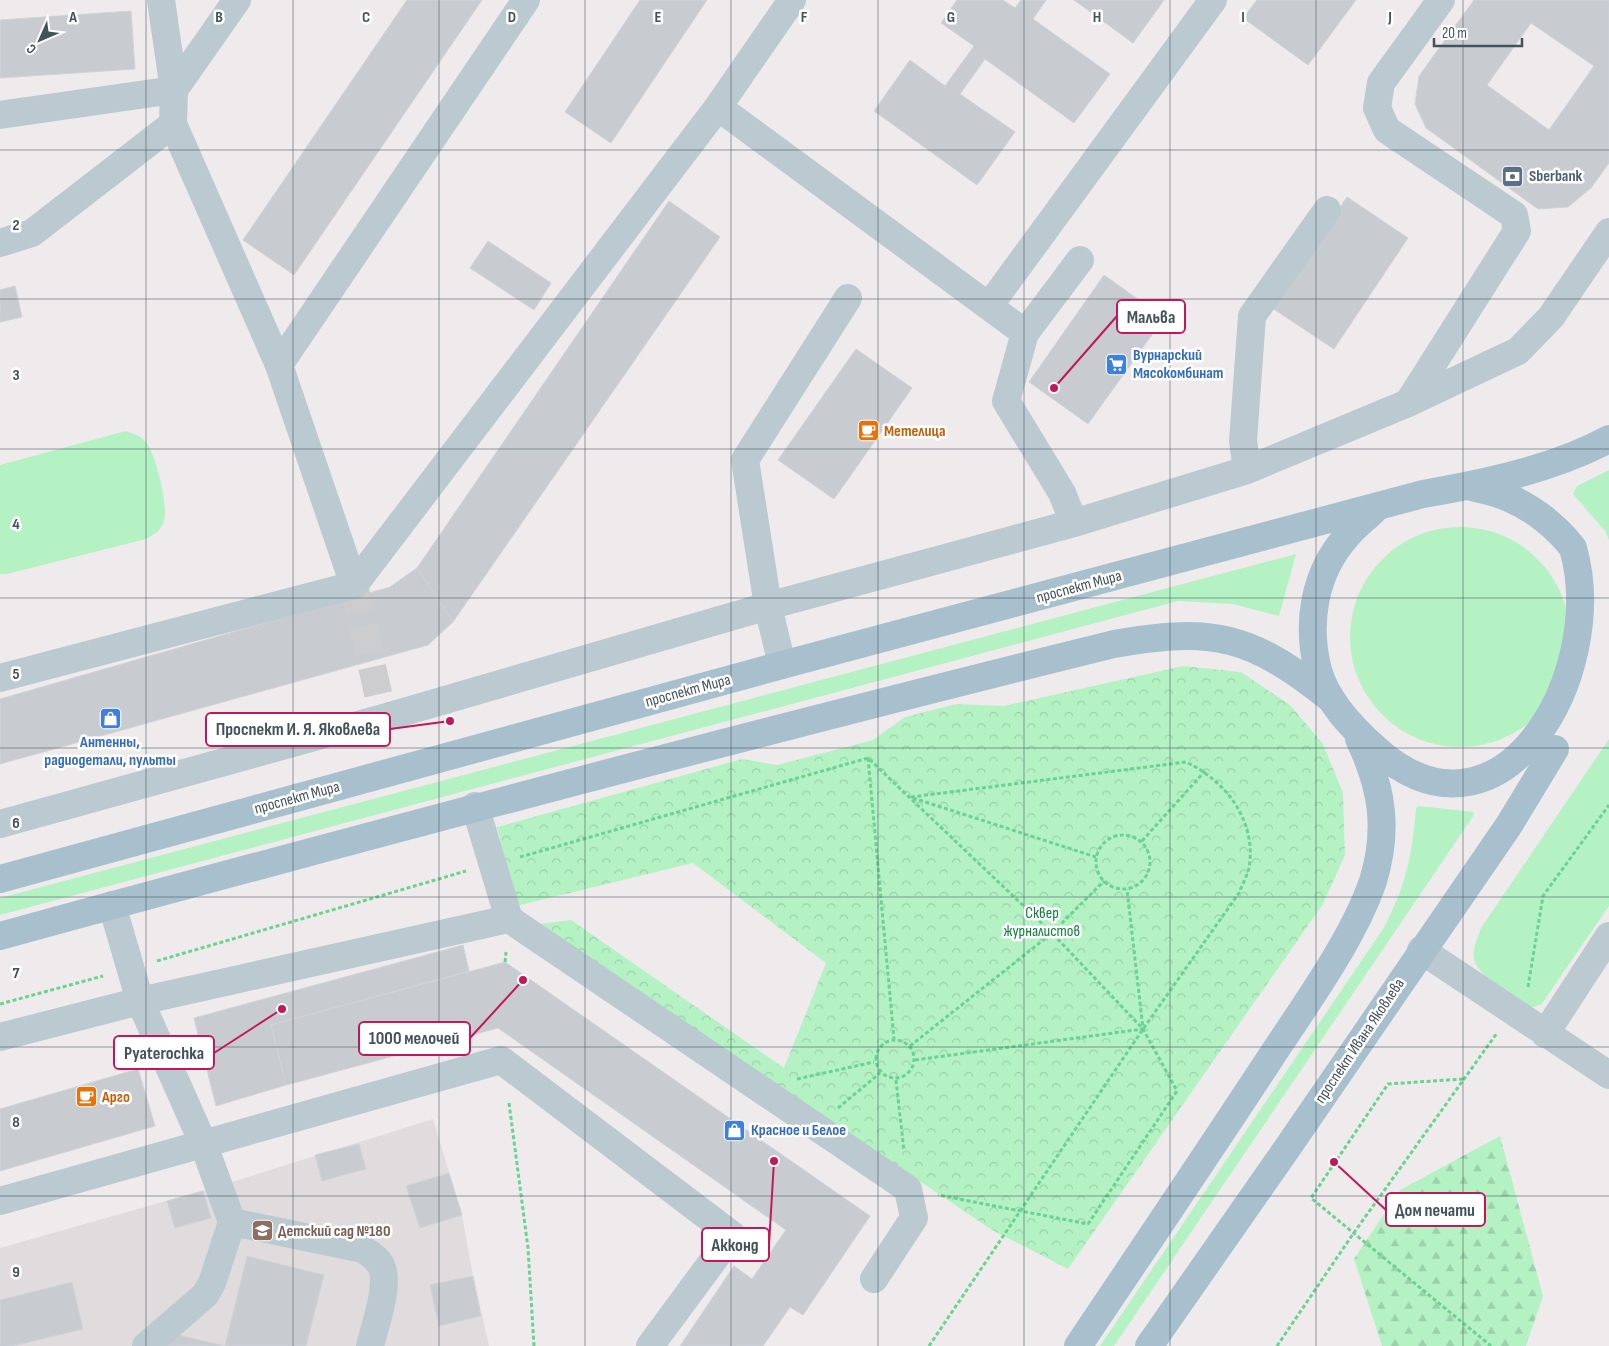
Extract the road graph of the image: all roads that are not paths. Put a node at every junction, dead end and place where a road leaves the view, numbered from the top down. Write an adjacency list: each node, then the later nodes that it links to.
1 (162, 0): 7 (lane)
2 (237, 0): 7 (lane)
3 (526, 0): 18 (lane)
4 (792, 0): 8 (lane)
5 (1213, 0): 16 (lane)
6 (1441, 0): 19 (lane)
7 (174, 90): 9 (lane); 10 (lane)
8 (718, 107): 16 (lane); 25 (lane)
9 (0, 115)
10 (173, 124): 13 (lane); 18 (lane)
11 (1327, 210): 21 (lane)
12 (1609, 232): 19 (lane)
13 (0, 244)
14 (1080, 260): 17 (lane)
15 (848, 298): 26 (lane)
16 (989, 306): 17 (lane)
17 (1025, 332): 24 (lane)
18 (279, 365): 25 (lane)
19 (1408, 403): 21 (lane)
20 (1609, 439): 22 (main road)
21 (1247, 470): 24 (lane)
22 (1469, 486): 23 (main road, проспект Мира); 27 (main road)
23 (1377, 508): 28 (main road, проспект Мира); 30 (main road)
24 (1074, 523): 26 (lane)
25 (354, 585): 29 (lane)
26 (768, 606): 28 (lane); 33 (lane)
27 (1602, 618)
28 (782, 665): 34 (main road, проспект Мира)
29 (0, 678)
30 (1332, 700): 31 (main road); 32 (main road)
31 (1355, 731): 39 (main road, проспект Ивана Яковлева); 51 (main road)
32 (476, 806): 35 (main road); 36 (lane)
33 (0, 824)
34 (0, 879)
35 (112, 905): 37 (main road); 40 (lane)
36 (508, 919): 40 (lane); 47 (lane)
37 (0, 936)
38 (1609, 936): 41 (lane)
39 (1421, 950): 41 (lane); 52 (main road, проспект Ивана Яковлева)
40 (140, 1001): 42 (lane); 44 (lane)
41 (1545, 1034): 43 (lane)
42 (0, 1037)
43 (1609, 1075)
44 (203, 1143): 45 (lane); 46 (lane); 50 (lane)
45 (0, 1201)
46 (232, 1222): 48 (lane); 49 (lane)
47 (874, 1279)
48 (146, 1346)
49 (370, 1346)
50 (650, 1346)
51 (1078, 1346)
52 (1149, 1346)

